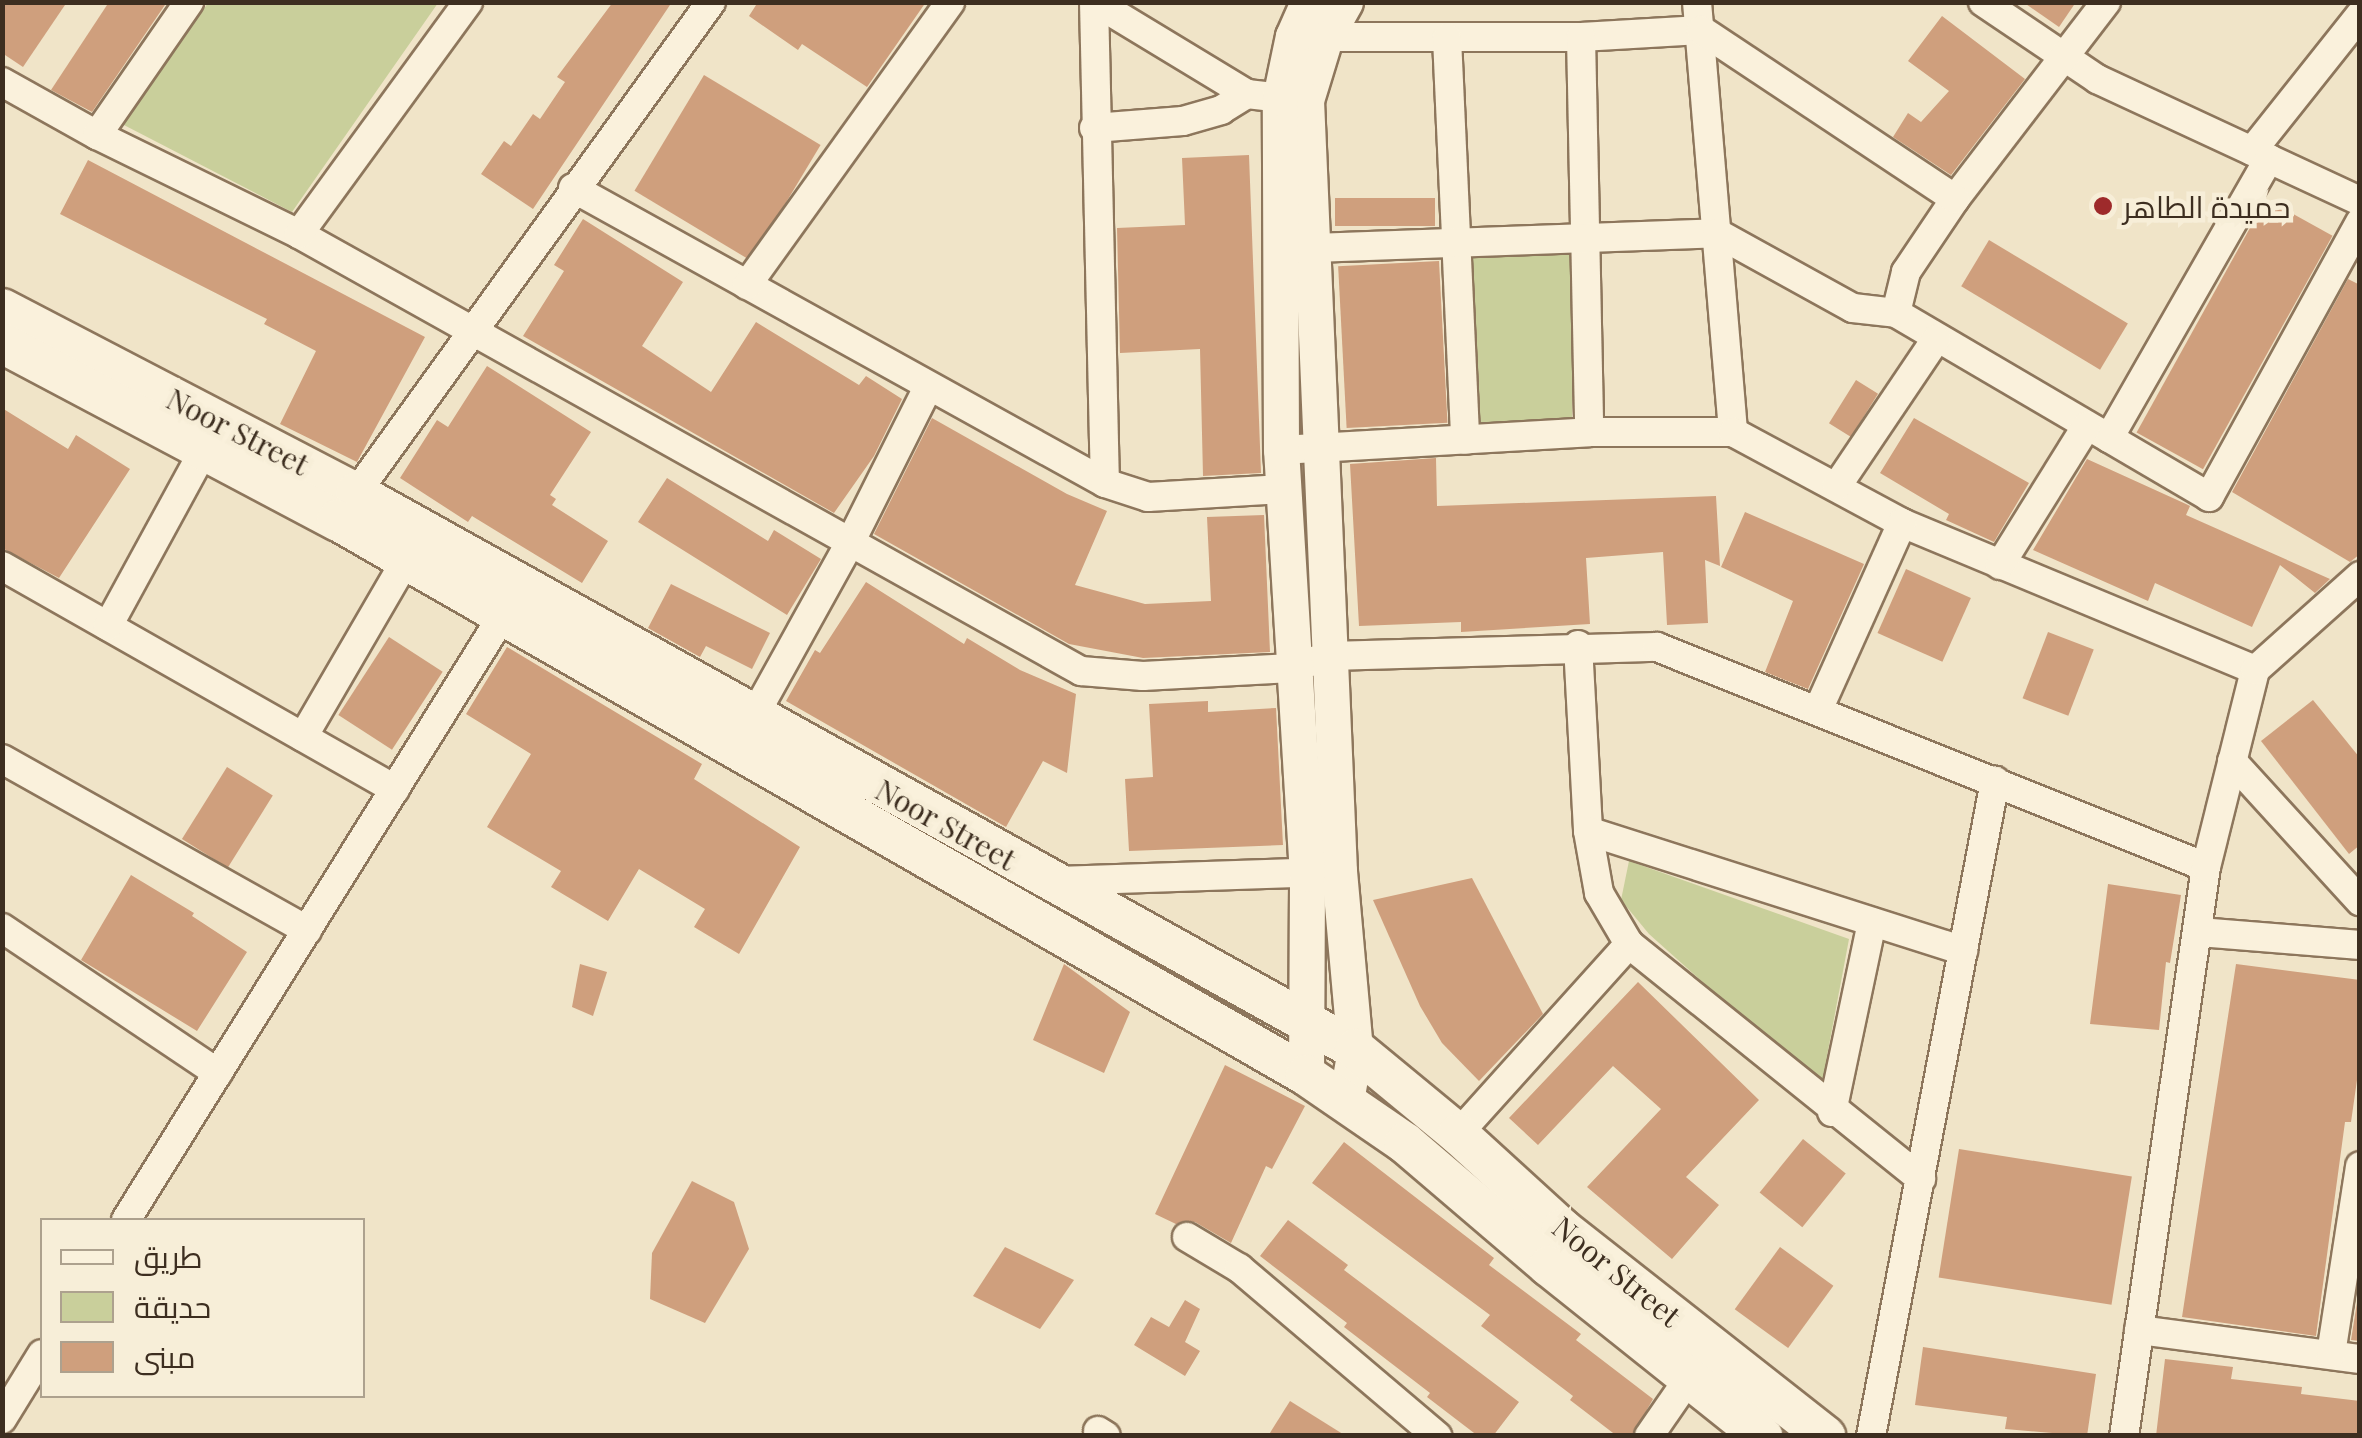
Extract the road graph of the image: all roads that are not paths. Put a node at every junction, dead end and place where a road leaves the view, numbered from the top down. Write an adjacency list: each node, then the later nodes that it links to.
1 (189, 2): 19 (street)
2 (468, 2): 26 (street)
3 (711, 2): 21 (street)
4 (950, 2): 30 (street)
5 (1094, 2): 17 (street); 18 (street)
6 (1308, 2): 12 (street)
7 (1345, 2): 12 (street)
8 (1982, 2): 15 (street)
9 (2106, 2): 15 (street)
10 (2360, 15): 20 (street)
11 (1699, 16): 13 (street); 22 (street); 25 (street)
12 (1309, 37): 14 (street); 17 (street)
13 (1581, 37): 14 (street); 27 (street)
14 (1446, 38): 28 (street)
15 (2066, 57): 20 (street); 22 (street)
16 (2, 82): 19 (street)
17 (1278, 98): 18 (street); 29 (street); 43 (street)
18 (1094, 128): 44 (street)
19 (97, 135): 26 (street)
20 (2260, 155): 23 (street); 39 (street)
21 (572, 188): 30 (street); 33 (street)
22 (1955, 199): 32 (street)
23 (2360, 201)
24 (2360, 222): 39 (street)
25 (1717, 233): 27 (street); 32 (street); 38 (street)
26 (298, 234): 33 (street)
27 (1588, 238): 28 (street); 37 (street)
28 (1453, 243): 29 (street); 40 (street)
29 (1314, 248): 41 (street)
30 (747, 286): 36 (street)
31 (2, 309): 47 (main road, Noor Street)
32 (1896, 313): 34 (street)
33 (470, 332): 47 (street); 49 (street)
34 (1936, 339): 39 (street); 45 (street)
35 (3, 344): 42 (main road, Noor Street)
36 (928, 387): 44 (street); 49 (street)
37 (1589, 432): 38 (street); 40 (street)
38 (1733, 432): 45 (street)
39 (2097, 432): 51 (street)
40 (1464, 440): 41 (street)
41 (1322, 449): 43 (street); 57 (street)
42 (204, 450): 47 (main road, Noor Street); 55 (street)
43 (1281, 450): 46 (street)
44 (1105, 483): 46 (street)
45 (1837, 486): 48 (street)
46 (1283, 489): 58 (street)
47 (346, 507): 50 (main road, Noor Street); 61 (main road, Noor Street)
48 (1902, 523): 51 (street); 60 (street)
49 (850, 542): 58 (street); 61 (street)
50 (406, 560): 54 (main road, Noor Street); 62 (street)
51 (2000, 565): 59 (street)
52 (2, 566): 55 (street)
53 (2359, 578): 59 (street)
54 (503, 615): 66 (street); 82 (main road, Noor Street)
55 (108, 626): 62 (street)
56 (1578, 646): 57 (street); 60 (street); 67 (street)
57 (1330, 656): 58 (street); 69 (street)
58 (1292, 668): 69 (street)
59 (2255, 670): 64 (street)
60 (1818, 710): 65 (street)
61 (754, 716): 70 (main road, Noor Street)
62 (304, 737): 66 (street)
63 (2, 759): 74 (street)
64 (2232, 761): 68 (street); 71 (street)
65 (1995, 782): 68 (street); 78 (street)
66 (395, 789): 74 (street)
67 (1588, 831): 72 (street); 76 (street)
68 (2206, 867): 75 (street)
69 (1323, 873): 70 (street); 79 (street); 80 (street)
70 (1050, 881): 79 (main road, Noor Street)
71 (2360, 901)
72 (1872, 922): 78 (street); 84 (street)
73 (2, 928): 81 (street)
74 (307, 930): 81 (street)
75 (2199, 932): 77 (street); 90 (street)
76 (1628, 944): 84 (street); 85 (street)
77 (2360, 945)
78 (1963, 951): 87 (street)
79 (1308, 1026): 80 (main road, Noor Street); 82 (street)
80 (1354, 1049): 83 (street); 85 (main road, Noor Street)
81 (218, 1072): 88 (street)
82 (1306, 1074): 83 (main road, Noor Street)
83 (1346, 1102): 94 (main road, Noor Street)
84 (1832, 1112): 87 (street)
85 (1458, 1134): 99 (main road, Noor Street)
86 (2358, 1177): 91 (street)
87 (1920, 1178): 100 (street)
88 (127, 1218)
89 (1187, 1238): 96 (street)
90 (2139, 1330): 91 (street); 101 (street)
91 (2331, 1354): 93 (street)
92 (40, 1357): 95 (street)
93 (2360, 1360)
94 (1689, 1378): 97 (street); 98 (main road, Noor Street)
95 (2, 1419)
96 (1437, 1436)
97 (1649, 1436)
98 (1762, 1436)
99 (1825, 1436)
100 (1872, 1436)
101 (2124, 1436)

